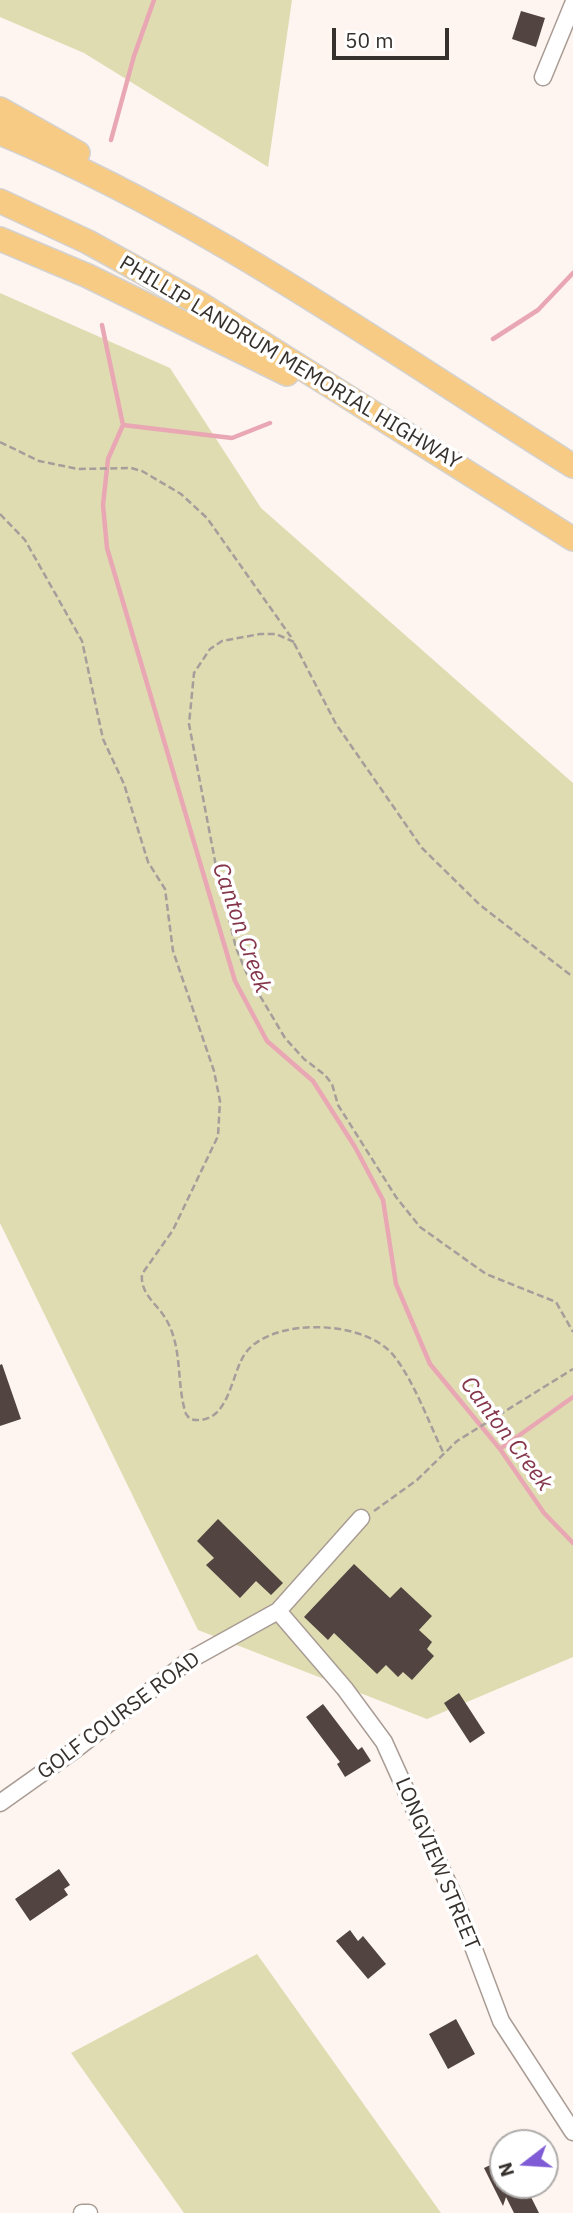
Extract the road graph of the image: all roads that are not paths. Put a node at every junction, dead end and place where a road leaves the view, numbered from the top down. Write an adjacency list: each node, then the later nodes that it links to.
1 (573, 4): 2 (street)
2 (543, 77)
3 (0, 109): 6 (highway)
4 (0, 132): 6 (highway)
5 (0, 201): 8 (highway, PHILLIP LANDRUM MEMORIAL HIGHWAY)
6 (195, 229): 9 (highway)
7 (0, 239): 8 (highway)
8 (397, 427): 10 (highway, PHILLIP LANDRUM MEMORIAL HIGHWAY)
9 (573, 466)
10 (573, 539)
11 (362, 1518): 12 (street, GOLF COURSE ROAD)
12 (278, 1611): 13 (street, GOLF COURSE ROAD); 14 (street, LONGVIEW STREET)
13 (0, 1803)
14 (573, 2132)
15 (82, 2213): 16 (street)
16 (89, 2213)

